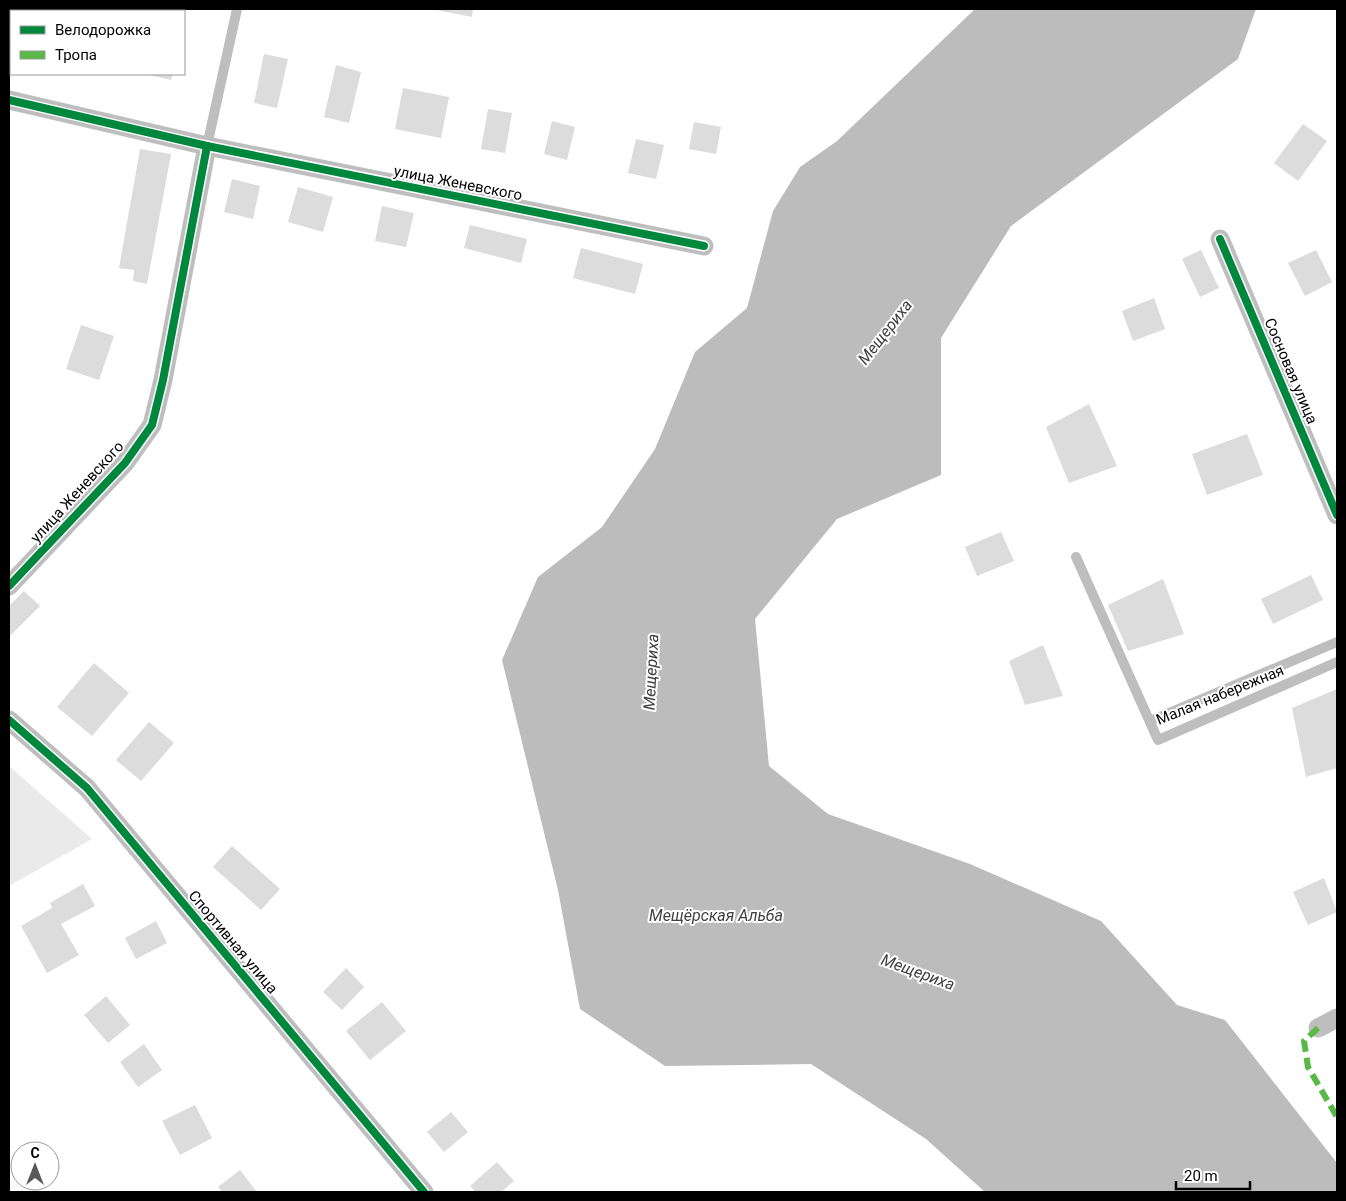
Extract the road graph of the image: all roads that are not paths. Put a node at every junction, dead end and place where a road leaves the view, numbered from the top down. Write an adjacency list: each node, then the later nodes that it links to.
1 (237, 9): 3 (lane)
2 (9, 100): 3 (street, улица Женевского)
3 (207, 146): 5 (street, улица Женевского); 8 (street, улица Женевского)
4 (1220, 239): 6 (street, Сосновая улица)
5 (704, 246)
6 (1337, 515)
7 (1076, 556): 12 (lane, Малая набережная)
8 (9, 586)
9 (1337, 642): 12 (lane)
10 (1337, 662): 12 (lane, Малая набережная)
11 (9, 720): 15 (street, Спортивная улица)
12 (1150, 721)
13 (1337, 1018): 14 (street)
14 (1318, 1028)
15 (424, 1192)

